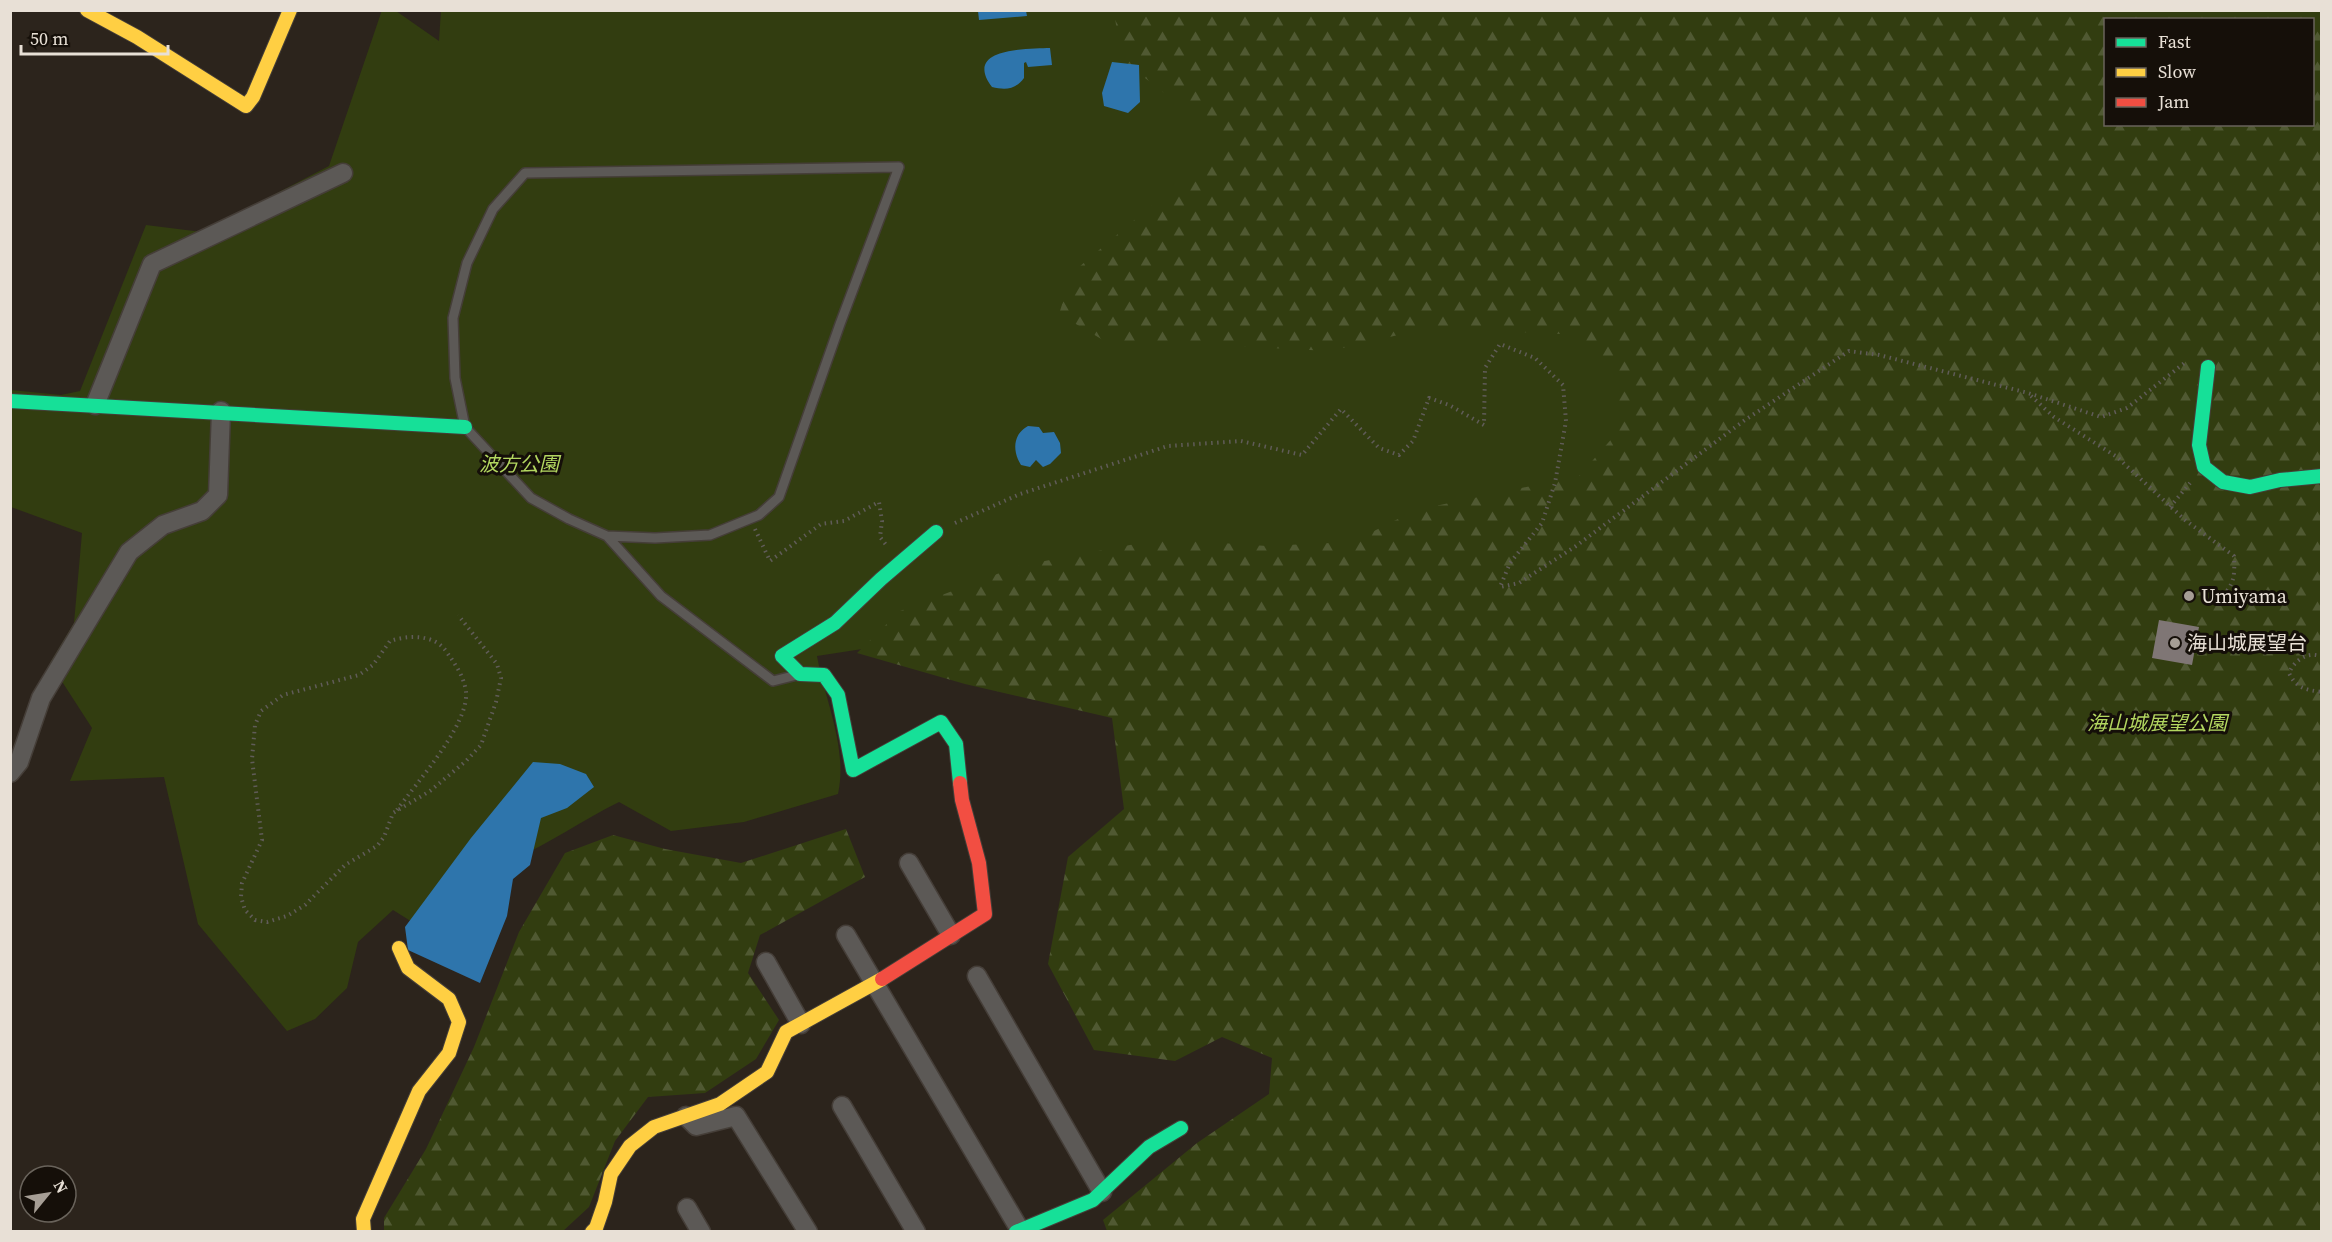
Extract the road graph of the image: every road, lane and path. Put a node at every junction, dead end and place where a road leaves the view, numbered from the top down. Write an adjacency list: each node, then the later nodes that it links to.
1 (87, 10): 2 (street)
2 (290, 10)
3 (343, 173): 7 (street)
4 (2208, 367): 5 (path); 10 (street)
5 (2028, 393): 12 (path); 14 (path)
6 (10, 401): 7 (street)
7 (95, 405): 8 (street)
8 (221, 411): 9 (street); 22 (street)
9 (465, 427): 15 (lane); 15 (lane)
10 (2204, 467): 11 (street); 12 (path)
11 (2322, 476)
12 (2170, 507): 17 (path)
13 (751, 520): 16 (path)
14 (936, 532): 16 (street)
15 (607, 536): 20 (lane)
16 (900, 562): 20 (street)
17 (2217, 602)
18 (458, 615): 23 (path)
19 (2322, 657): 21 (path)
20 (800, 674): 26 (street)
21 (2322, 692)
22 (10, 772)
23 (397, 810): 23 (path)
24 (909, 863): 26 (street)
25 (846, 935): 30 (street)
26 (951, 935): 30 (street)
27 (399, 948): 38 (street)
28 (766, 962): 31 (street)
29 (977, 976): 35 (street)
30 (874, 984): 31 (street); 37 (street)
31 (801, 1024): 33 (street)
32 (842, 1106): 42 (street)
33 (686, 1116): 39 (street); 41 (street)
34 (1181, 1128): 35 (street)
35 (1102, 1192): 37 (street)
36 (687, 1208): 40 (street)
37 (1019, 1231)
38 (364, 1232)
39 (592, 1232)
40 (701, 1232)
41 (808, 1232)
42 (915, 1232)

